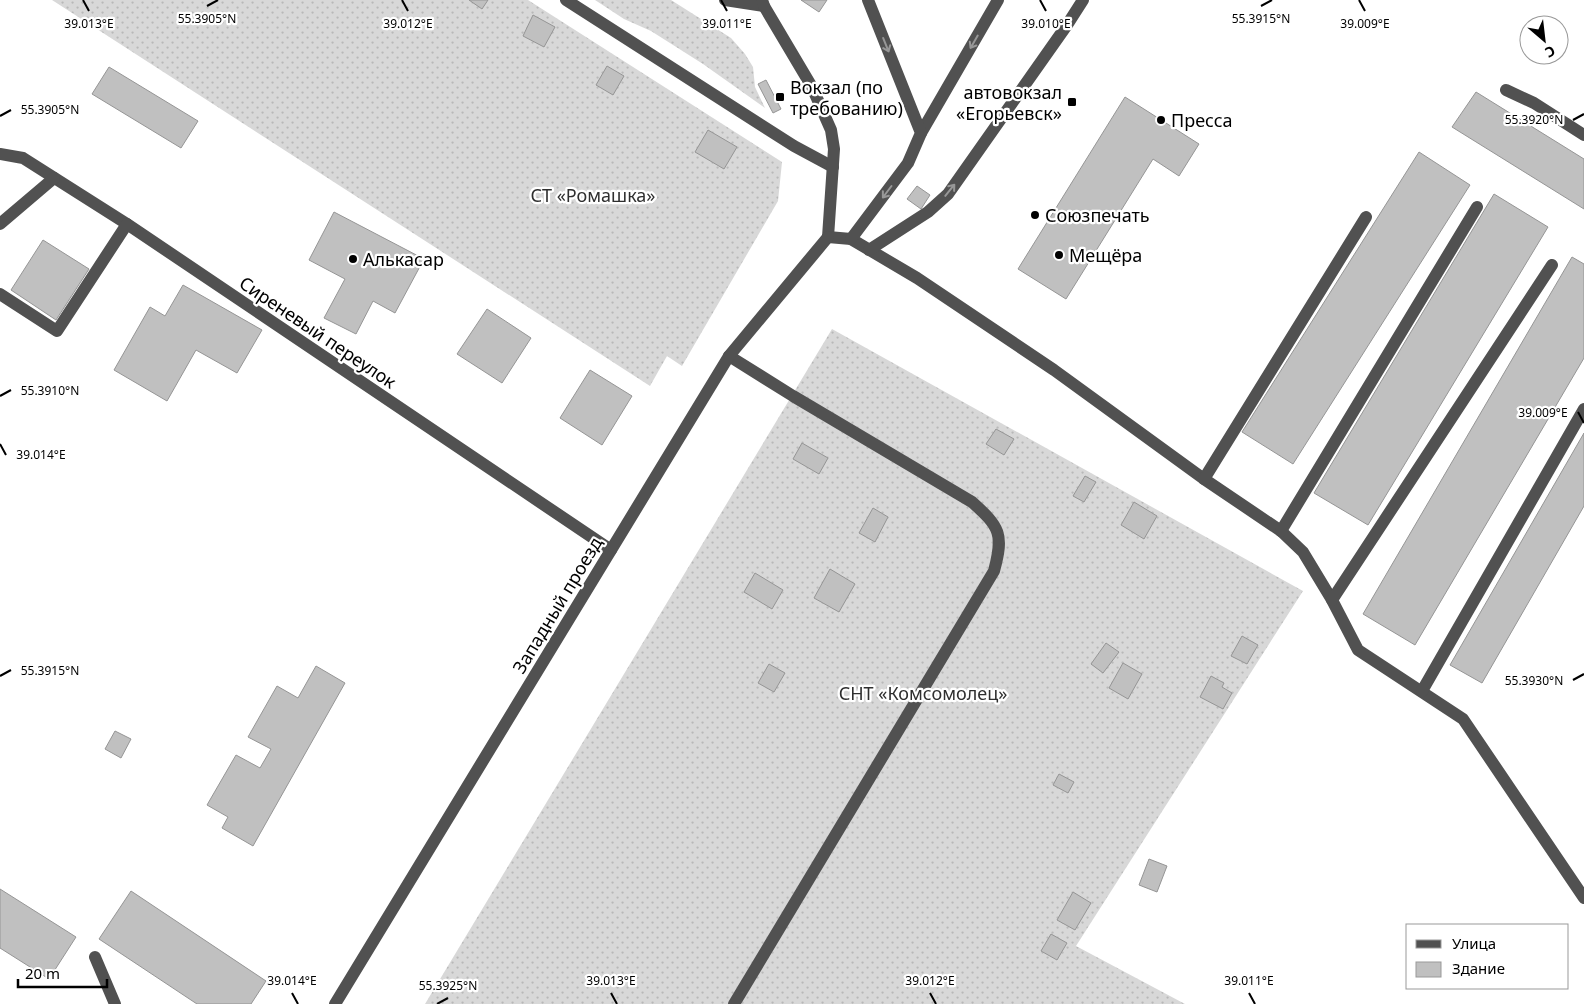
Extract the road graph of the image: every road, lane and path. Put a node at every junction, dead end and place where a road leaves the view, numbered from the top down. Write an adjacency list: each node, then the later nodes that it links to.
1 (566, 0): 11 (street)
2 (725, 0): 6 (street)
3 (868, 0): 8 (street, one-way to 8)
4 (998, 0): 8 (street, one-way to 8)
5 (1083, 0): 19 (street, one-way to 5)
6 (763, 3): 11 (street)
7 (1506, 90): 9 (street)
8 (920, 134): 18 (street, one-way to 18)
9 (1584, 135)
10 (0, 154): 12 (street, Сиреневый переулок)
11 (833, 167): 17 (street)
12 (54, 178): 15 (street); 16 (street, Сиреневый переулок)
13 (1477, 207): 25 (street)
14 (1366, 217): 24 (street)
15 (0, 224)
16 (127, 224): 21 (street); 26 (street, Сиреневый переулок)
17 (828, 237): 18 (street); 22 (street, Западный проезд)
18 (851, 240): 19 (street)
19 (869, 250): 24 (street)
20 (1552, 265): 27 (street)
21 (0, 294)
22 (728, 356): 26 (street, Западный проезд); 33 (street)
23 (1584, 408): 28 (street)
24 (1204, 479): 25 (street)
25 (1281, 531): 27 (street)
26 (611, 550): 32 (street, Западный проезд)
27 (1332, 600): 28 (street)
28 (1422, 691): 29 (street)
29 (1584, 898)
30 (95, 957): 31 (street)
31 (115, 1004)
32 (335, 1004)
33 (734, 1004)

